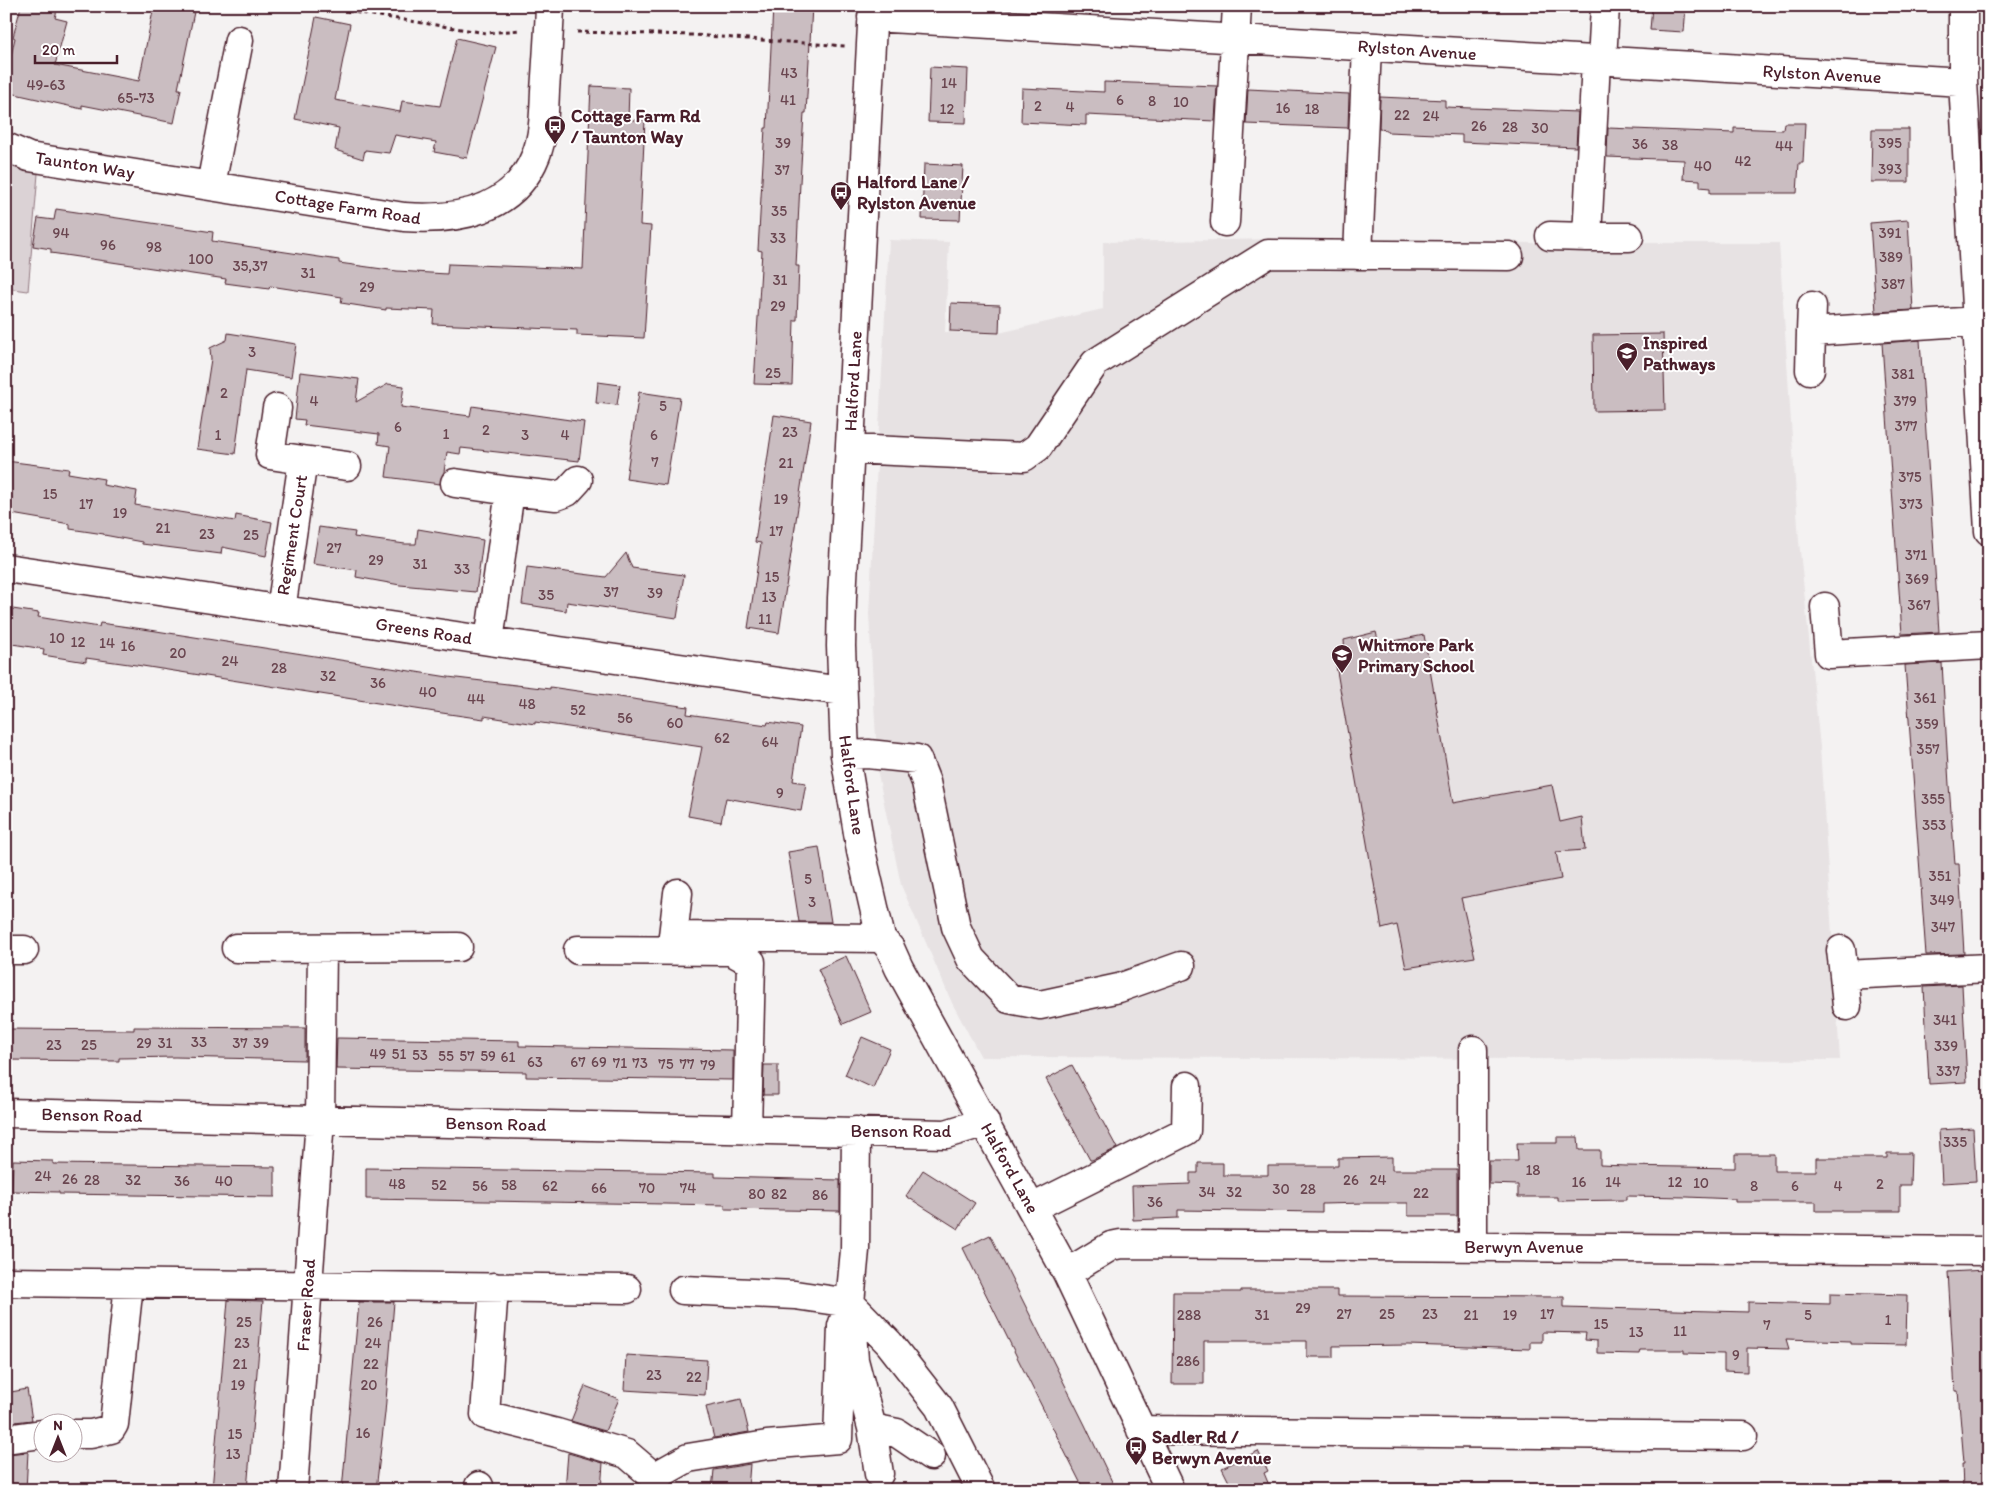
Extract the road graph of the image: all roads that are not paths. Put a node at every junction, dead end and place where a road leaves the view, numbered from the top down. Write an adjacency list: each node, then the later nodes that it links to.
1 (1237, 6): 6 (street)
2 (1605, 6): 9 (street)
3 (1963, 6): 10 (street)
4 (872, 12): 6 (street, Rylston Avenue); 23 (street, Halford Lane)
5 (550, 17): 13 (street, Cottage Farm Road)
6 (1236, 39): 8 (street, Rylston Avenue); 14 (street)
7 (239, 40): 13 (street)
8 (1367, 47): 9 (street, Rylston Avenue); 18 (street)
9 (1599, 61): 10 (street, Rylston Avenue); 16 (street)
10 (1963, 82): 20 (street)
11 (6, 147): 12 (street, Taunton Way)
12 (166, 178): 13 (street, Cottage Farm Road)
13 (211, 185)
14 (1225, 222)
15 (1550, 236): 16 (street)
16 (1587, 237): 17 (street)
17 (1629, 237)
18 (1358, 254): 19 (street); 23 (street)
19 (1509, 256)
20 (1978, 321): 21 (street); 29 (street)
21 (1810, 370)
22 (277, 408): 24 (street, Regiment Court)
23 (850, 449): 36 (street, Halford Lane)
24 (303, 460): 25 (street, Regiment Court); 33 (street, Regiment Court)
25 (347, 466)
26 (578, 480): 28 (street)
27 (455, 483): 28 (street)
28 (510, 491): 34 (street)
29 (1987, 492): 30 (street)
30 (1989, 531)
31 (6, 568): 33 (street, Greens Road)
32 (1825, 607): 35 (street)
33 (281, 610): 34 (street, Greens Road)
34 (489, 641): 36 (street, Greens Road)
35 (1989, 645)
36 (842, 691): 37 (street, Halford Lane)
37 (846, 755): 39 (street, Halford Lane); 44 (street)
38 (678, 893): 39 (street)
39 (881, 938): 51 (street, Halford Lane)
40 (458, 947): 42 (street)
41 (236, 948): 42 (street)
42 (322, 948): 50 (street, Fraser Road)
43 (578, 950): 52 (street)
44 (1181, 966)
45 (1989, 968): 46 (street)
46 (1847, 1006)
47 (1473, 1050): 55 (street)
48 (1187, 1086): 54 (street)
49 (6, 1113): 50 (street, Benson Road)
50 (320, 1120): 52 (street, Benson Road); 60 (street, Fraser Road)
51 (985, 1122): 53 (street, Benson Road); 54 (street, Halford Lane)
52 (747, 1130): 53 (street, Benson Road)
53 (856, 1131): 64 (street)
54 (1032, 1208): 57 (street, Halford Lane)
55 (1473, 1246): 56 (street, Berwyn Avenue); 57 (street, Berwyn Avenue)
56 (1989, 1251)
57 (1067, 1273): 66 (street, Halford Lane)
58 (6, 1282): 59 (street)
59 (129, 1284): 60 (street); 67 (street)
60 (308, 1286): 61 (street); 74 (street, Fraser Road)
61 (494, 1287): 62 (street); 73 (street)
62 (626, 1289)
63 (683, 1290): 64 (street)
64 (850, 1302): 65 (street); 73 (street); 75 (street)
65 (872, 1428): 71 (street); 72 (street)
66 (1141, 1430): 69 (street); 76 (street, Halford Lane)
67 (82, 1434)
68 (32, 1435): 70 (street)
69 (1743, 1436)
70 (6, 1439)
71 (931, 1456)
72 (879, 1474)
73 (654, 1483)
74 (293, 1490)
75 (981, 1490)
76 (1170, 1490)

